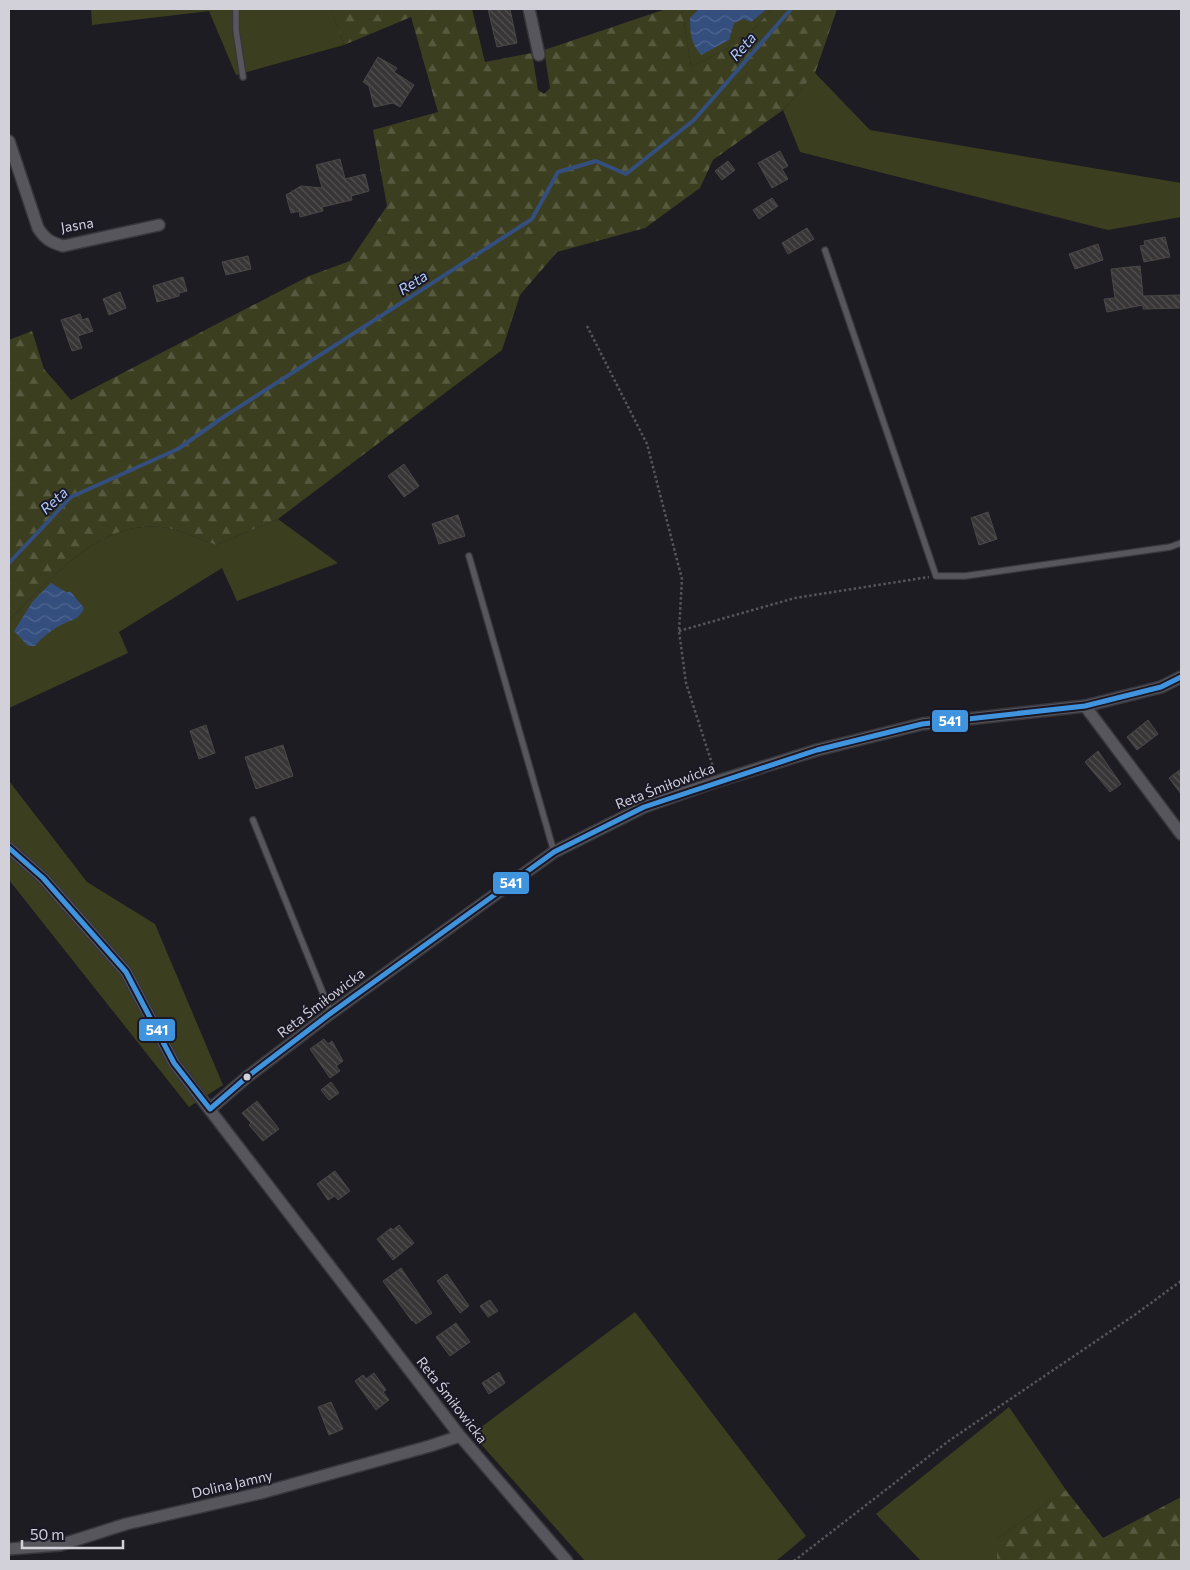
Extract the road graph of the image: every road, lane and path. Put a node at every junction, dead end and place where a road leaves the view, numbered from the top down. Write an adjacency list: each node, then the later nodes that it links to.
1 (236, 9): 4 (lane)
2 (529, 9): 3 (street)
3 (539, 55)
4 (243, 77)
5 (9, 141): 6 (street, Jasna)
6 (159, 225)
7 (825, 250): 11 (lane)
8 (587, 326): 12 (path)
9 (1181, 543): 11 (lane)
10 (469, 556): 19 (lane)
11 (936, 576): 12 (path)
12 (679, 631): 15 (path)
13 (1181, 677): 14 (street, Reta Śmiłowicka)
14 (1085, 706): 15 (street, Reta Śmiłowicka); 17 (street)
15 (718, 781): 19 (street, Reta Śmiłowicka)
16 (253, 820): 20 (lane)
17 (1181, 834)
18 (9, 848): 21 (street, Reta Śmiłowicka)
19 (554, 852): 20 (street, Reta Śmiłowicka)
20 (331, 1013): 21 (street, Reta Śmiłowicka)
21 (210, 1109): 23 (street, Reta Śmiłowicka)
22 (1181, 1281): 26 (path)
23 (460, 1436): 24 (street, Dolina Jamny); 25 (street, Reta Śmiłowicka)
24 (9, 1549)
25 (567, 1561)
26 (794, 1561)

